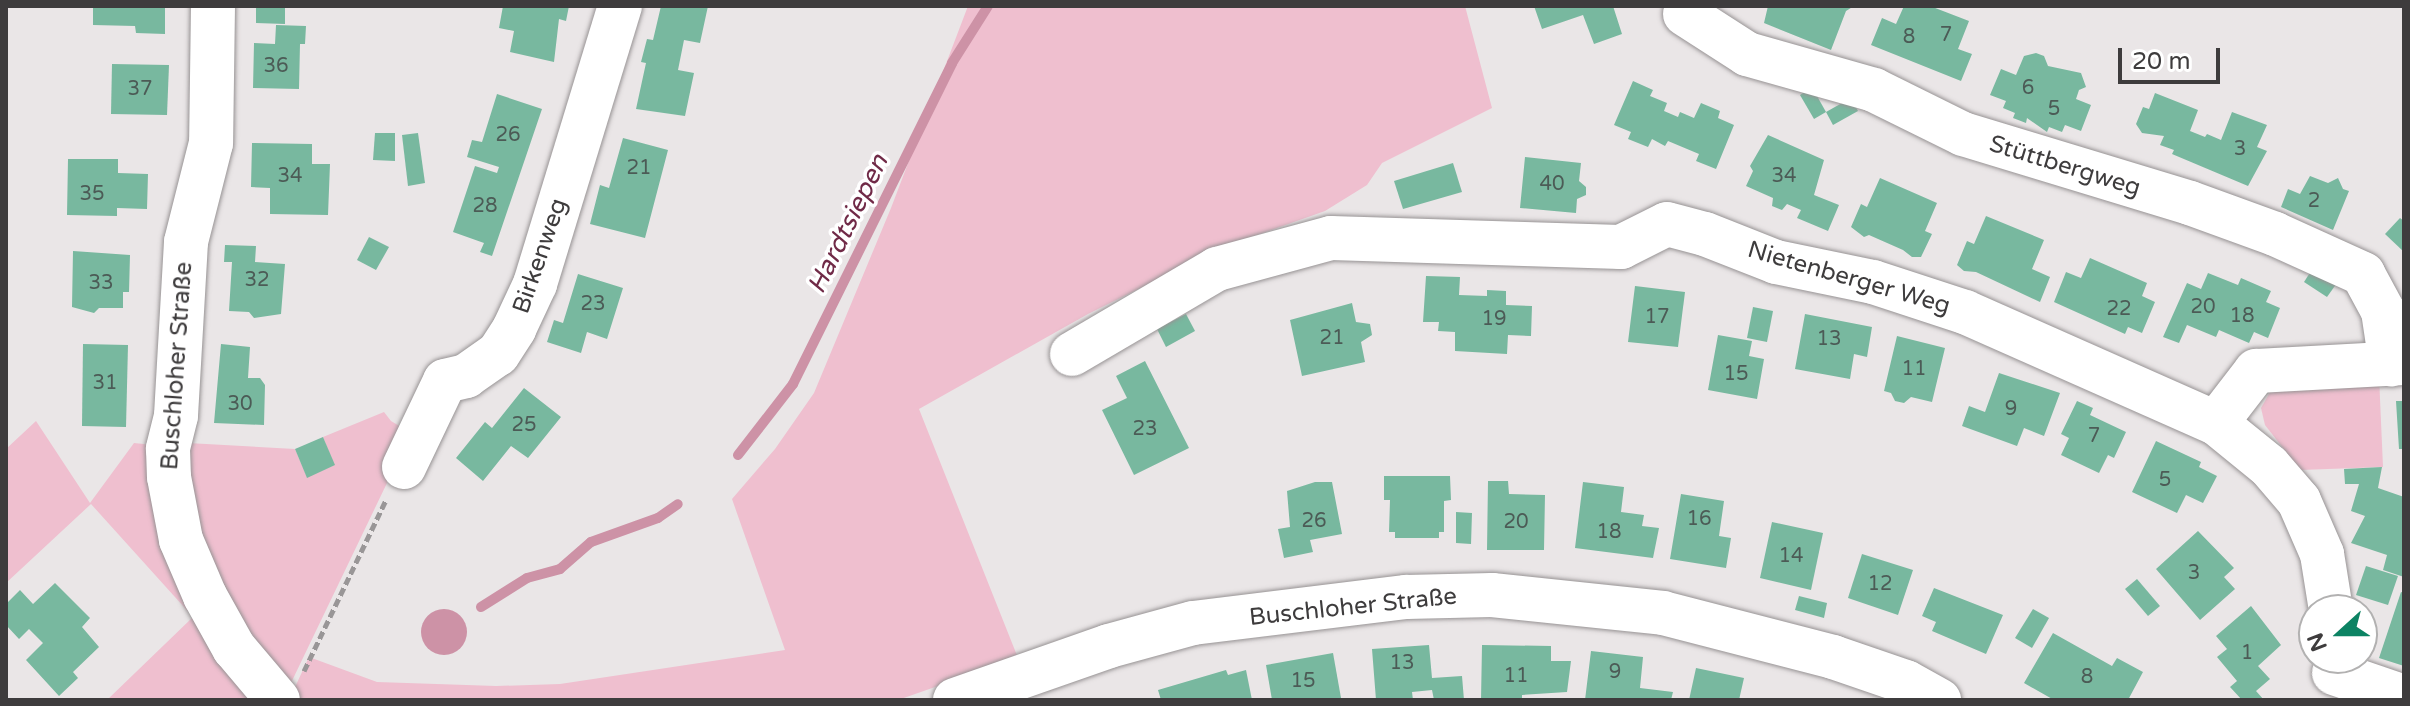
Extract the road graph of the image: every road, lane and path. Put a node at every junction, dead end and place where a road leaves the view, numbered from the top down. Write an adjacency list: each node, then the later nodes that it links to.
1 (213, 6): 11 (street, Buschloher Straße)
2 (620, 6): 7 (street, Birkenweg)
3 (1685, 14): 5 (street, Stüttbergweg)
4 (1072, 354): 6 (street, Nietenberger Weg)
5 (2398, 363): 6 (street)
6 (2216, 423): 9 (street, Nietenberger Weg)
7 (404, 467)
8 (368, 536): 11 (path)
9 (2328, 594)
10 (2331, 677): 12 (street)
11 (289, 688)
12 (2404, 697)
13 (955, 700): 14 (street, Buschloher Straße)
14 (1939, 700)

